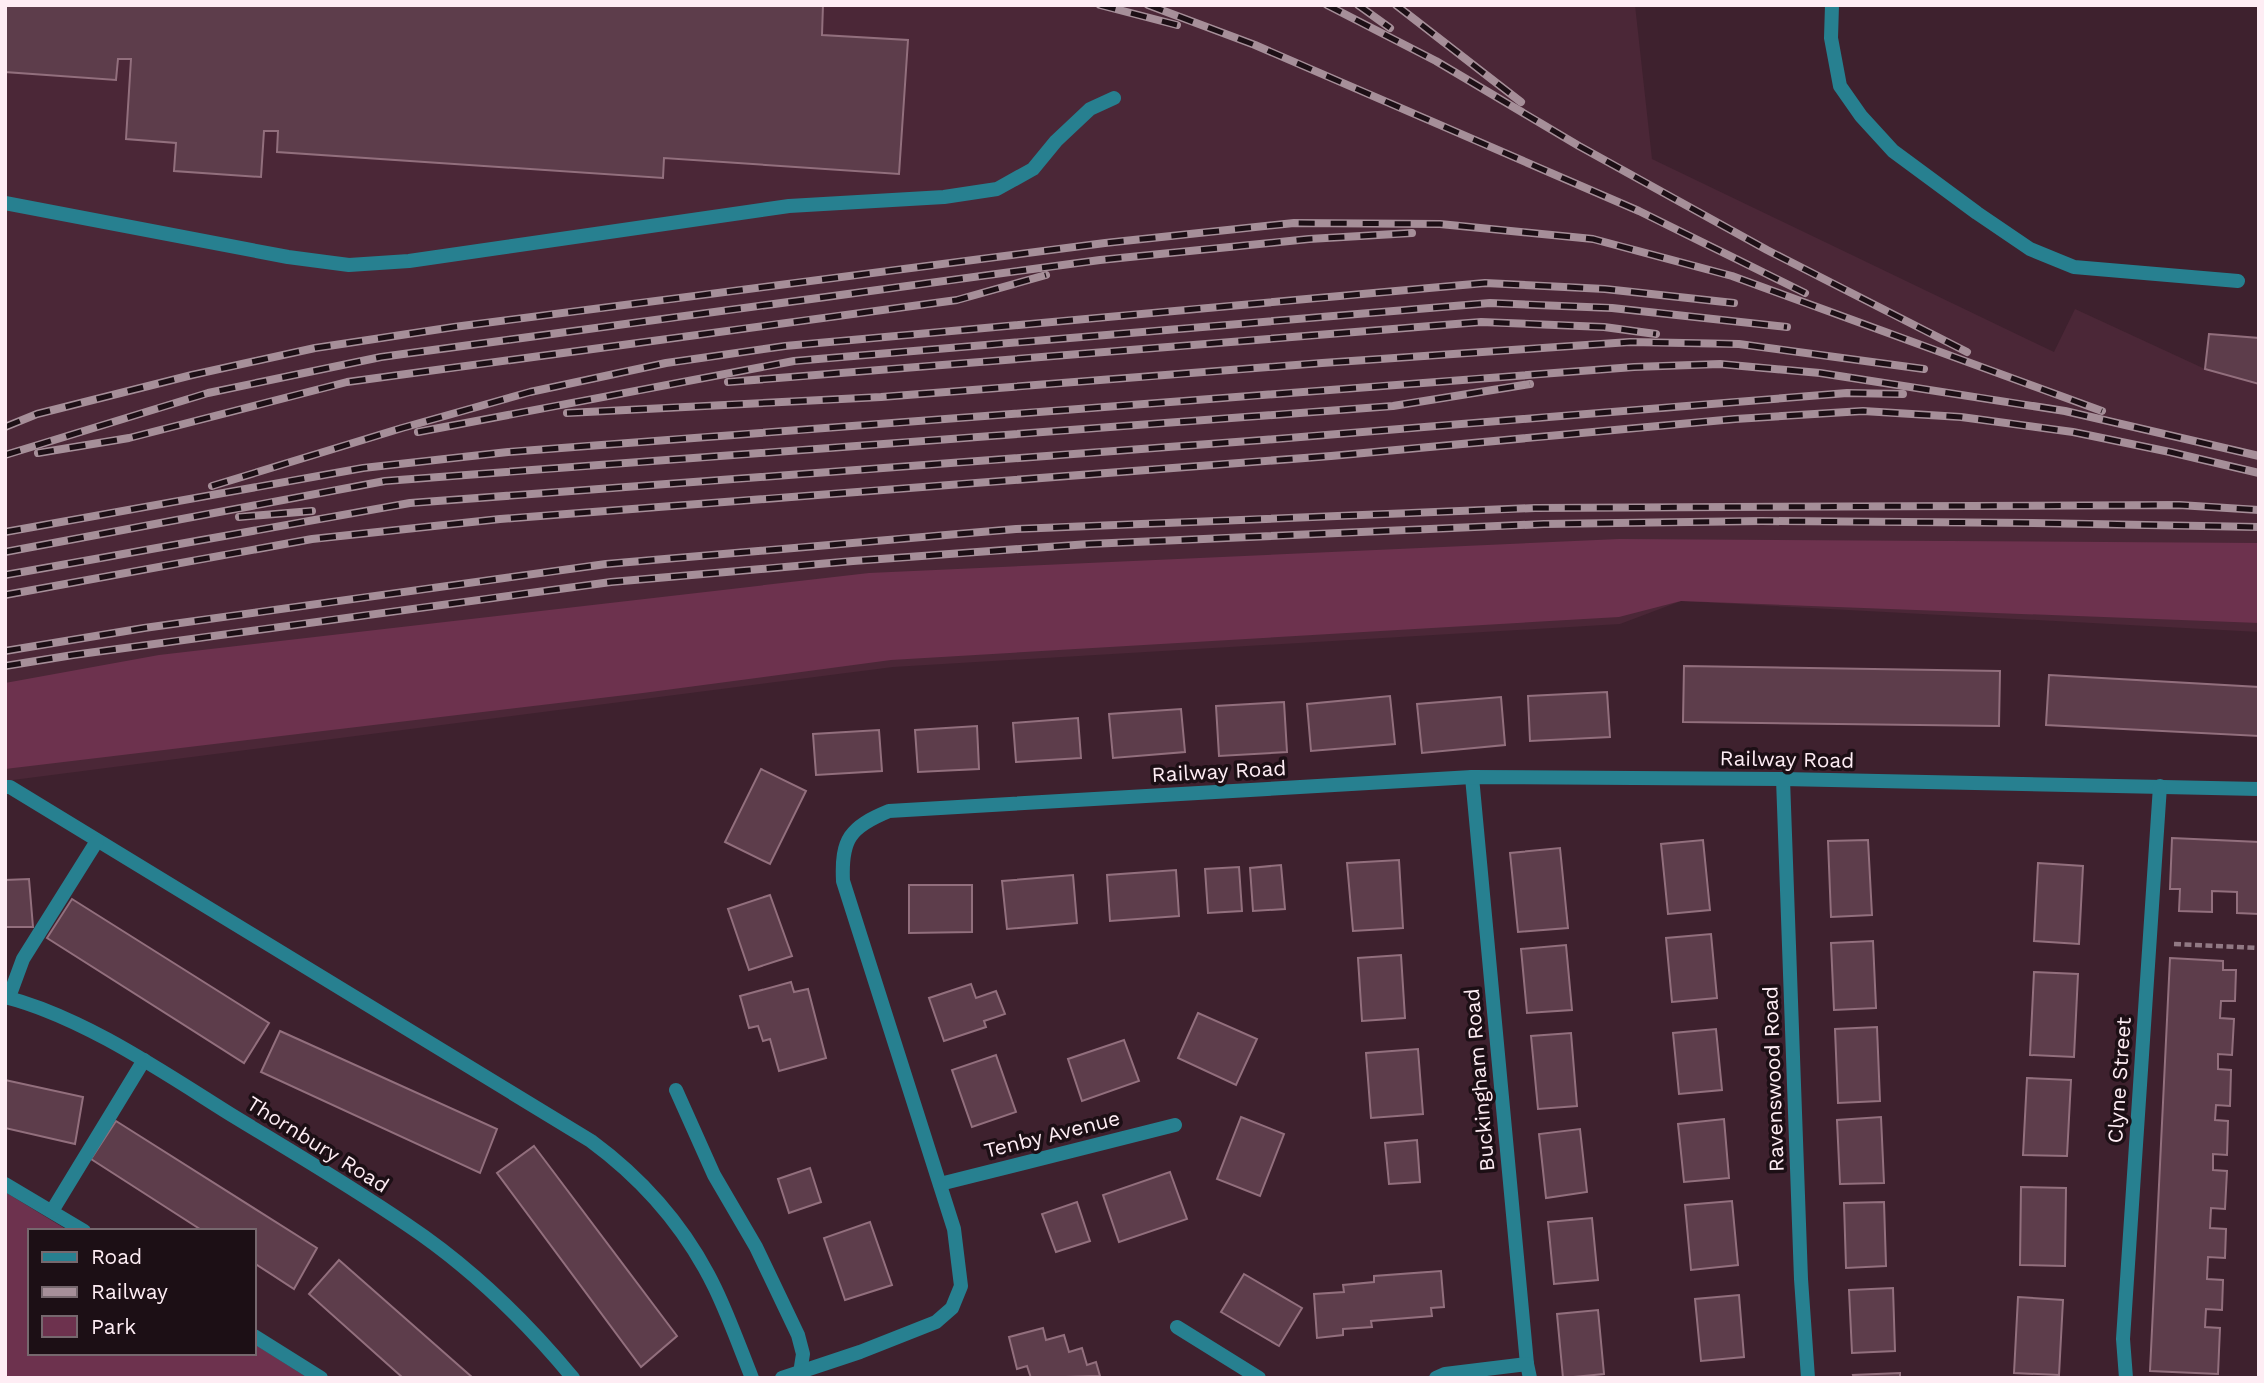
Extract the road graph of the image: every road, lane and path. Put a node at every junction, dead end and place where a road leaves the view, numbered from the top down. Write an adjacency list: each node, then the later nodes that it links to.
1 (1832, 5): 4 (street)
2 (1114, 98): 3 (street)
3 (5, 203)
4 (2238, 281)
5 (1472, 778): 6 (street, Railway Road); 18 (street, Railway Road); 23 (street, Buckingham Road)
6 (1783, 779): 7 (street, Railway Road); 31 (street, Ravenswood Road)
7 (2160, 786): 9 (street, Railway Road); 11 (street, Clyne Street)
8 (5, 788): 10 (street)
9 (2259, 789)
10 (97, 841): 13 (street); 27 (street)
11 (2149, 942): 12 (path); 32 (street, Clyne Street)
12 (2259, 948)
13 (7, 997): 14 (street, Thornbury Road)
14 (144, 1060): 19 (street); 26 (street, Thornbury Road)
15 (676, 1090): 24 (street)
16 (1175, 1125): 18 (street, Tenby Avenue)
17 (5, 1184): 19 (street)
18 (940, 1184): 24 (street, Railway Road)
19 (52, 1211): 20 (street)
20 (81, 1229)
21 (1177, 1326): 29 (street)
22 (256, 1337): 25 (street)
23 (1528, 1371): 30 (street)
24 (800, 1375): 28 (street)
25 (321, 1378)
26 (573, 1378)
27 (752, 1378)
28 (782, 1378)
29 (1259, 1378)
30 (1436, 1378)
31 (1808, 1378)
32 (2126, 1378)

